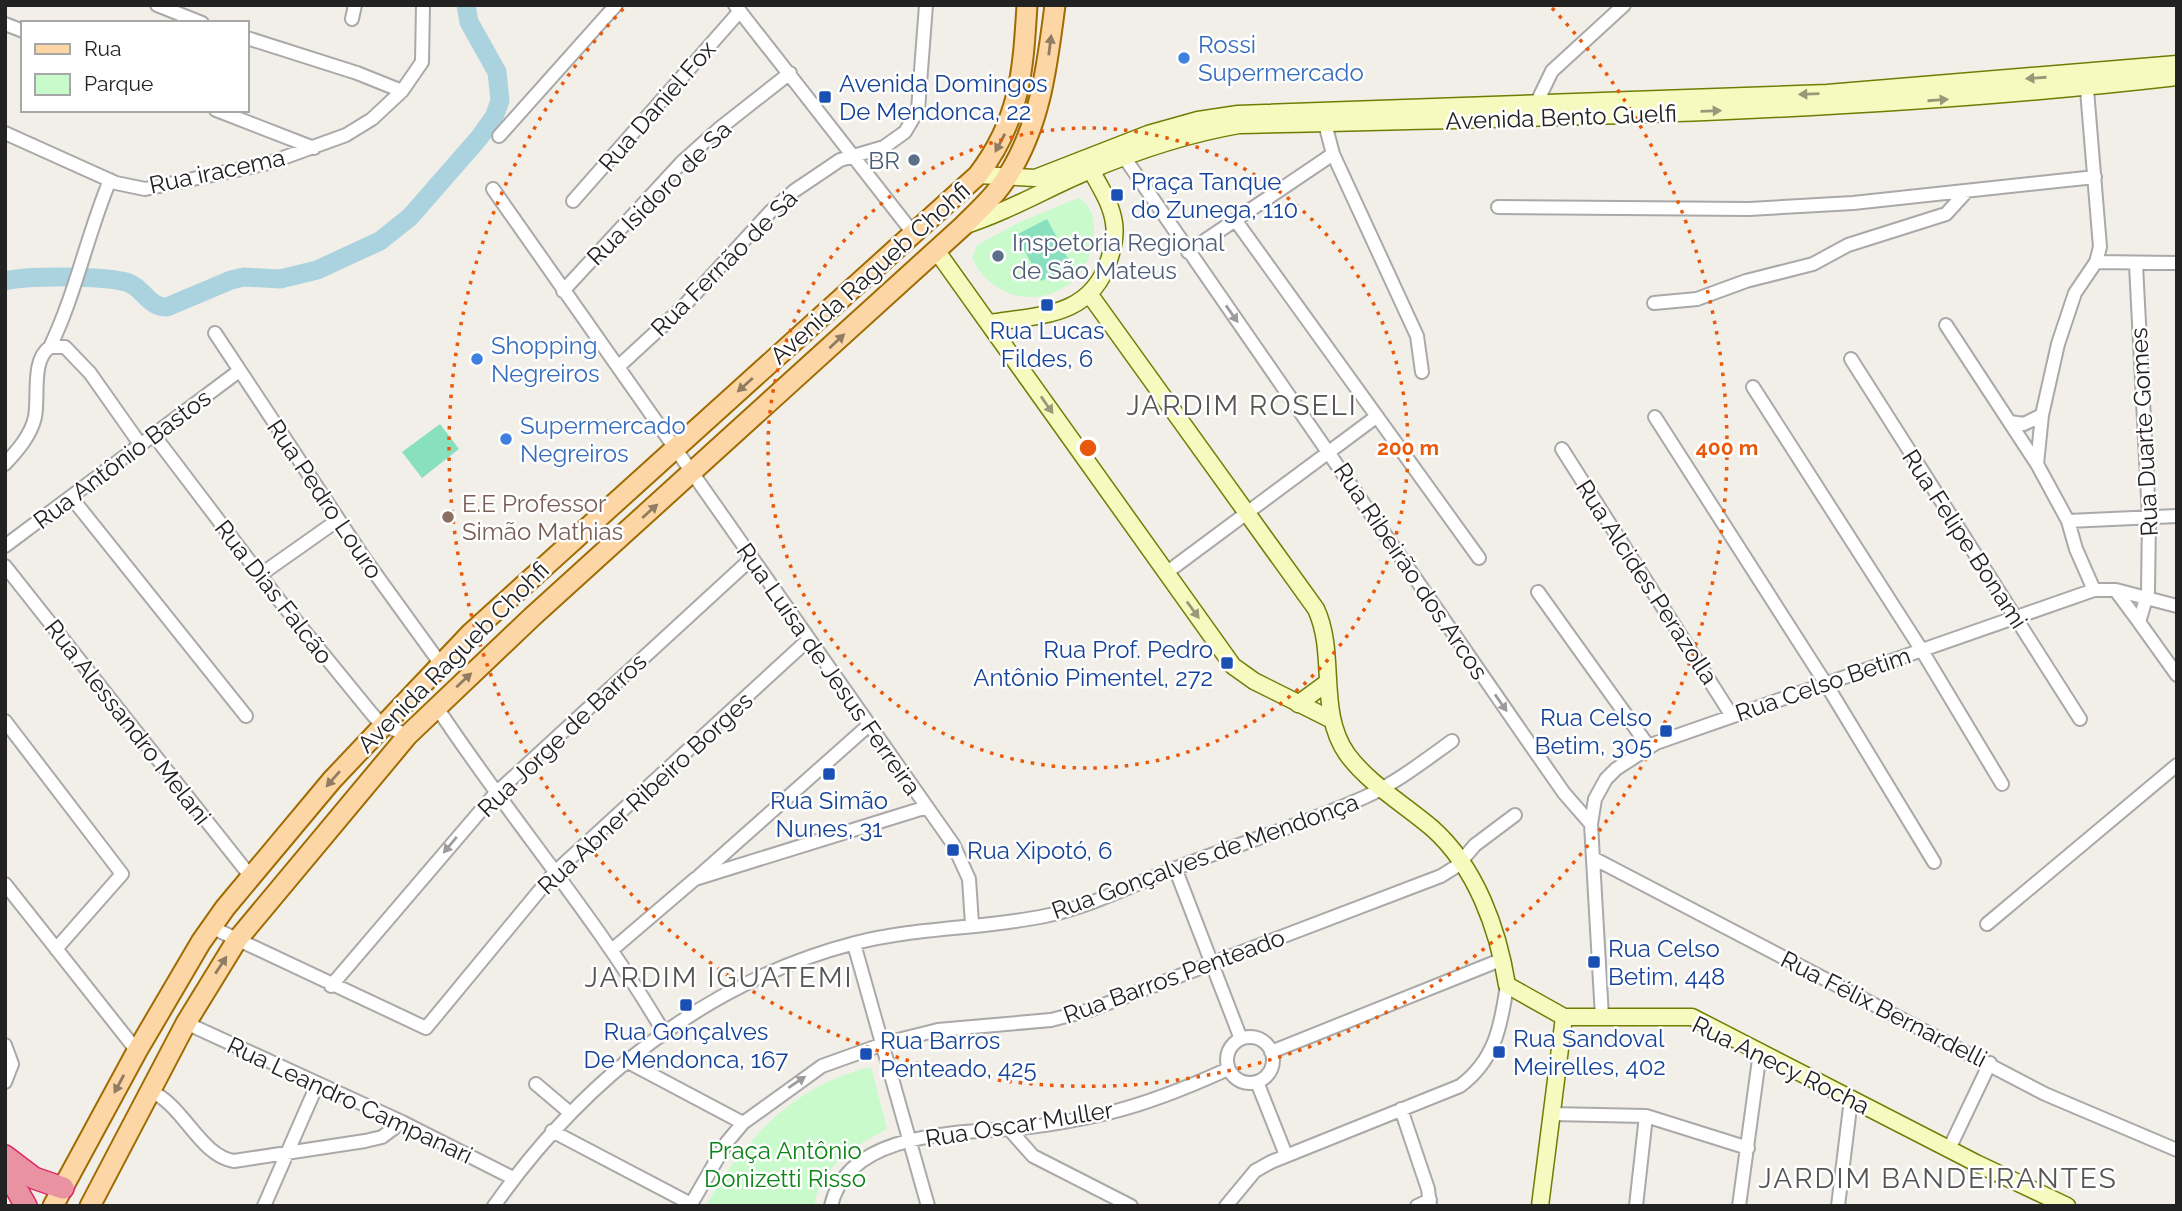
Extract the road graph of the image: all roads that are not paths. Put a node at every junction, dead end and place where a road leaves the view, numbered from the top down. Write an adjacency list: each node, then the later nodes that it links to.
1 (158, 5): 11 (street)
2 (355, 5): 10 (street)
3 (423, 5): 17 (street, Rua iracema)
4 (616, 5): 22 (street)
5 (926, 5): 25 (street, Rua Fernão de Sá)
6 (1027, 5): 28 (main road, Avenida Ragueb Chohfi, one-way to 28)
7 (1055, 5): 30 (main road, Avenida Ragueb Chohfi, one-way to 7)
8 (1624, 5): 18 (street)
9 (738, 8): 14 (street); 34 (street, Rua Daniel Fox)
10 (352, 19)
11 (197, 21)
12 (248, 38): 17 (street)
13 (2177, 64): 16 (street, Avenida Bento Guelfi)
14 (790, 73): 25 (street); 44 (street, Rua Isidoro de Sa)
15 (2177, 77): 16 (street, Avenida Bento Guelfi)
16 (2086, 81): 18 (street, Avenida Bento Guelfi, one-way to 18); 20 (street, Avenida Bento Guelfi, one-way to 16); 29 (street)
17 (402, 91): 23 (street, Rua iracema)
18 (1537, 102): 20 (street, Avenida Bento Guelfi)
19 (221, 112): 23 (street)
20 (1323, 117): 24 (street); 26 (street, Avenida Bento Guelfi); 27 (street, Avenida Bento Guelfi)
21 (5, 133): 31 (street, Rua iracema)
22 (499, 136)
23 (314, 148): 31 (street, Rua iracema)
24 (1333, 153): 36 (street); 54 (street)
25 (853, 155): 38 (street); 52 (street, Rua Fernão de Sá)
26 (1124, 157): 27 (street, Avenida Bento Guelfi); 40 (street, Rua Ribeirão dos Arcos)
27 (1090, 171): 30 (street, Avenida Bento Guelfi); 37 (street, Avenida Bento Guelfi); 45 (street)
28 (976, 177): 30 (street, Avenida Bento Guelfi); 38 (main road, Avenida Ragueb Chohfi); 39 (main road)
29 (2095, 177): 33 (street); 41 (street)
30 (1006, 179): 37 (main road, Avenida Ragueb Chohfi)
31 (110, 180): 50 (street)
32 (493, 189): 44 (street, Rua Luísa de Jesus Ferreira)
33 (1967, 191): 35 (street); 46 (street)
34 (573, 201)
35 (1498, 207)
36 (1236, 221): 40 (street); 57 (street)
37 (963, 226): 39 (main road, Avenida Ragueb Chohfi)
38 (913, 233): 62 (main road, Avenida Ragueb Chohfi, one-way to 62)
39 (936, 250): 47 (street); 67 (main road, Avenida Ragueb Chohfi, one-way to 39)
40 (1188, 252): 64 (street, Rua Ribeirão dos Arcos, one-way to 64)
41 (2096, 262): 43 (street); 56 (street)
42 (2177, 262): 43 (street)
43 (2136, 265): 71 (street, Rua Duarte Gomes)
44 (563, 291): 52 (street, Rua Luísa de Jesus Ferreira)
45 (1090, 295): 47 (street); 69 (street)
46 (1654, 303)
47 (989, 323): 78 (street, one-way to 78)
48 (1946, 325): 59 (street)
49 (215, 333): 53 (street, Rua Pedro Louro)
50 (50, 347): 61 (street); 65 (street)
51 (1850, 359): 85 (street, Rua Felipe Bonami)
52 (618, 367): 62 (street, Rua Luísa de Jesus Ferreira)
53 (239, 371): 60 (street, Rua Antônio Bastos); 72 (street, Rua Pedro Louro)
54 (1422, 372)
55 (1753, 387): 88 (street)
56 (2042, 415): 59 (street); 66 (street)
57 (1376, 417): 64 (street); 75 (street)
58 (1654, 417): 92 (street)
59 (2010, 422): 66 (street)
60 (153, 434): 61 (street, Rua Antônio Bastos); 79 (street, Rua Dias Falcão)
61 (139, 444): 68 (street, Rua Antônio Bastos)
62 (673, 449): 67 (street, Rua Luísa de Jesus Ferreira); 89 (main road, Avenida Ragueb Chohfi)
63 (1562, 449): 96 (street, Rua Alcides Perazolla)
64 (1330, 452): 69 (street); 111 (street, Rua Ribeirão dos Arcos, one-way to 111)
65 (5, 464)
66 (2037, 464): 73 (street)
67 (691, 474): 76 (street, Rua Luísa de Jesus Ferreira); 94 (main road, Avenida Ragueb Chohfi, one-way to 67)
68 (71, 497): 74 (street, Rua Antônio Bastos); 95 (street)
69 (1248, 512): 78 (street); 91 (street)
70 (2177, 516): 71 (street)
71 (2150, 517): 73 (street); 83 (street, Rua Duarte Gomes)
72 (338, 520): 79 (street); 89 (street, Rua Pedro Louro)
73 (2068, 521): 80 (street)
74 (5, 546)
75 (1479, 558)
76 (751, 559): 87 (street, Rua Luísa de Jesus Ferreira); 108 (street, Rua Jorge de Barros)
77 (5, 566): 117 (street, Rua Alessandro Melani)
78 (1166, 573): 93 (street, one-way to 93)
79 (260, 575): 101 (street, Rua Dias Falcão)
80 (2094, 590): 81 (street, Rua Celso Betim); 85 (street, Rua Celso Betim)
81 (2116, 590): 83 (street, Rua Celso Betim); 86 (street)
82 (1538, 592): 104 (street)
83 (2147, 599): 84 (street, Rua Celso Betim); 86 (street, Rua Duarte Gomes)
84 (2177, 606)
85 (2016, 617): 88 (street, Rua Celso Betim); 97 (street, Rua Felipe Bonami)
86 (2139, 622): 90 (street)
87 (808, 640): 100 (street, Rua Luísa de Jesus Ferreira); 116 (street, Rua Abner Ribeiro Borges)
88 (1921, 649): 92 (street, Rua Celso Betim); 106 (street)
89 (440, 663): 101 (main road, Avenida Ragueb Chohfi)
90 (2177, 675)
91 (1328, 682): 93 (street); 98 (street)
92 (1826, 684): 96 (street, Rua Celso Betim); 114 (street)
93 (1298, 704): 98 (street)
94 (436, 706): 102 (main road, Avenida Ragueb Chohfi); 108 (street)
95 (246, 716)
96 (1732, 716): 104 (street, Rua Celso Betim)
97 (2080, 719)
98 (1332, 720): 107 (street)
99 (5, 721): 125 (street)
100 (869, 724): 109 (street, Rua Luísa de Jesus Ferreira); 118 (street)
101 (382, 725): 102 (street, Rua Dias Falcão); 117 (main road, Avenida Ragueb Chohfi, one-way to 117)
102 (408, 735): 123 (main road, Avenida Ragueb Chohfi)
103 (1452, 741): 107 (street, Rua Gonçalves de Mendonça)
104 (1649, 747): 111 (street, Rua Celso Betim)
105 (2177, 765): 121 (street)
106 (2002, 784)
107 (1382, 788): 113 (street); 115 (street, Rua Gonçalves de Mendonça)
108 (495, 794): 116 (street); 131 (street, Rua Jorge de Barros, one-way to 131)
109 (927, 807): 118 (street, Rua Luísa de Jesus Ferreira); 120 (street)
110 (1515, 816): 113 (street, Rua Barros Penteado)
111 (1591, 824): 112 (street)
112 (1595, 859): 133 (street); 143 (street, Rua Félix Bernardelli)
113 (1461, 862): 127 (street); 128 (street, Rua Barros Penteado)
114 (1934, 862)
115 (1175, 868): 120 (street, Rua Gonçalves de Mendonça); 128 (street)
116 (554, 873): 126 (street); 131 (street, Rua Abner Ribeiro Borges)
117 (251, 877): 122 (main road, Avenida Ragueb Chohfi)
118 (695, 879): 126 (street, Rua Luísa de Jesus Ferreira)
119 (5, 884): 125 (street)
120 (972, 924): 124 (street, Rua Gonçalves de Mendonça)
121 (1987, 924)
122 (211, 928): 123 (street, Rua Abner Ribeiro Borges); 129 (main road, Avenida Ragueb Chohfi)
123 (237, 940): 131 (street, Rua Abner Ribeiro Borges); 134 (main road, Avenida Ragueb Chohfi, one-way to 123)
124 (854, 944): 135 (street, Rua Gonçalves de Mendonça); 137 (street)
125 (56, 949): 139 (street)
126 (613, 949): 135 (street)
127 (1503, 959): 130 (street); 140 (street)
128 (1211, 965): 136 (street); 137 (street, Rua Barros Penteado)
129 (180, 976): 134 (main road); 139 (main road, Avenida Ragueb Chohfi)
130 (1507, 985): 132 (street, Rua Anecy Rocha); 151 (street)
131 (331, 986)
132 (1564, 1017): 133 (street, Rua Anecy Rocha); 153 (street)
133 (1602, 1017): 141 (street, Rua Anecy Rocha)
134 (186, 1023): 148 (street, Rua Leandro Campanari); 149 (main road, Avenida Ragueb Chohfi)
135 (663, 1031): 142 (street, Rua Gonçalves de Mendonça)
136 (1241, 1039): 140 (street); 144 (street)
137 (883, 1044): 156 (street, Rua Barros Penteado, one-way to 137); 159 (street)
138 (5, 1045): 146 (street)
139 (136, 1051): 168 (main road, Avenida Ragueb Chohfi, one-way to 168)
140 (1271, 1052): 145 (street)
141 (1760, 1052): 150 (street, Rua Anecy Rocha); 160 (street)
142 (626, 1061): 152 (street, Rua Gonçalves de Mendonça); 156 (street)
143 (1990, 1063): 161 (street); 162 (street, Rua Félix Bernardelli)
144 (1228, 1069): 145 (street); 157 (street, Rua Oscar Muller)
145 (1257, 1082): 164 (street)
146 (5, 1083)
147 (536, 1084): 152 (street)
148 (317, 1085): 155 (street, Rua Leandro Campanari); 163 (street)
149 (150, 1091): 163 (street); 169 (main road, Avenida Ragueb Chohfi)
150 (1851, 1099): 161 (street, Rua Anecy Rocha); 172 (street)
151 (1401, 1109): 164 (street); 170 (street)
152 (569, 1112): 158 (street, Rua Gonçalves de Mendonça)
153 (1552, 1114): 154 (street); 182 (street)
154 (1646, 1116): 160 (street); 183 (street)
155 (402, 1122): 163 (street); 167 (street, Rua Leandro Campanari)
156 (743, 1123): 171 (street, Rua Barros Penteado)
157 (1009, 1129): 159 (street, Rua Oscar Muller); 179 (street)
158 (552, 1131): 167 (street, Rua Gonçalves de Mendonça); 171 (street)
159 (910, 1141): 177 (street, Rua Oscar Muller); 178 (street)
160 (1748, 1148): 184 (street)
161 (1949, 1149): 173 (street, Rua Anecy Rocha)
162 (2177, 1150)
163 (286, 1154): 175 (street)
164 (1286, 1155): 180 (street)
165 (5, 1156): 168 (highway)
166 (5, 1169): 174 (highway)
167 (513, 1178): 176 (street, Rua Gonçalves de Mendonça)
168 (58, 1197)
169 (98, 1203)
170 (1430, 1203): 181 (street)
171 (691, 1205)
172 (1840, 1205)
173 (2061, 1205)
174 (26, 1206)
175 (264, 1206)
176 (494, 1206)
177 (831, 1206)
178 (928, 1206)
179 (1131, 1206)
180 (1226, 1206)
181 (1417, 1206)
182 (1540, 1206)
183 (1636, 1206)
184 (1739, 1206)

